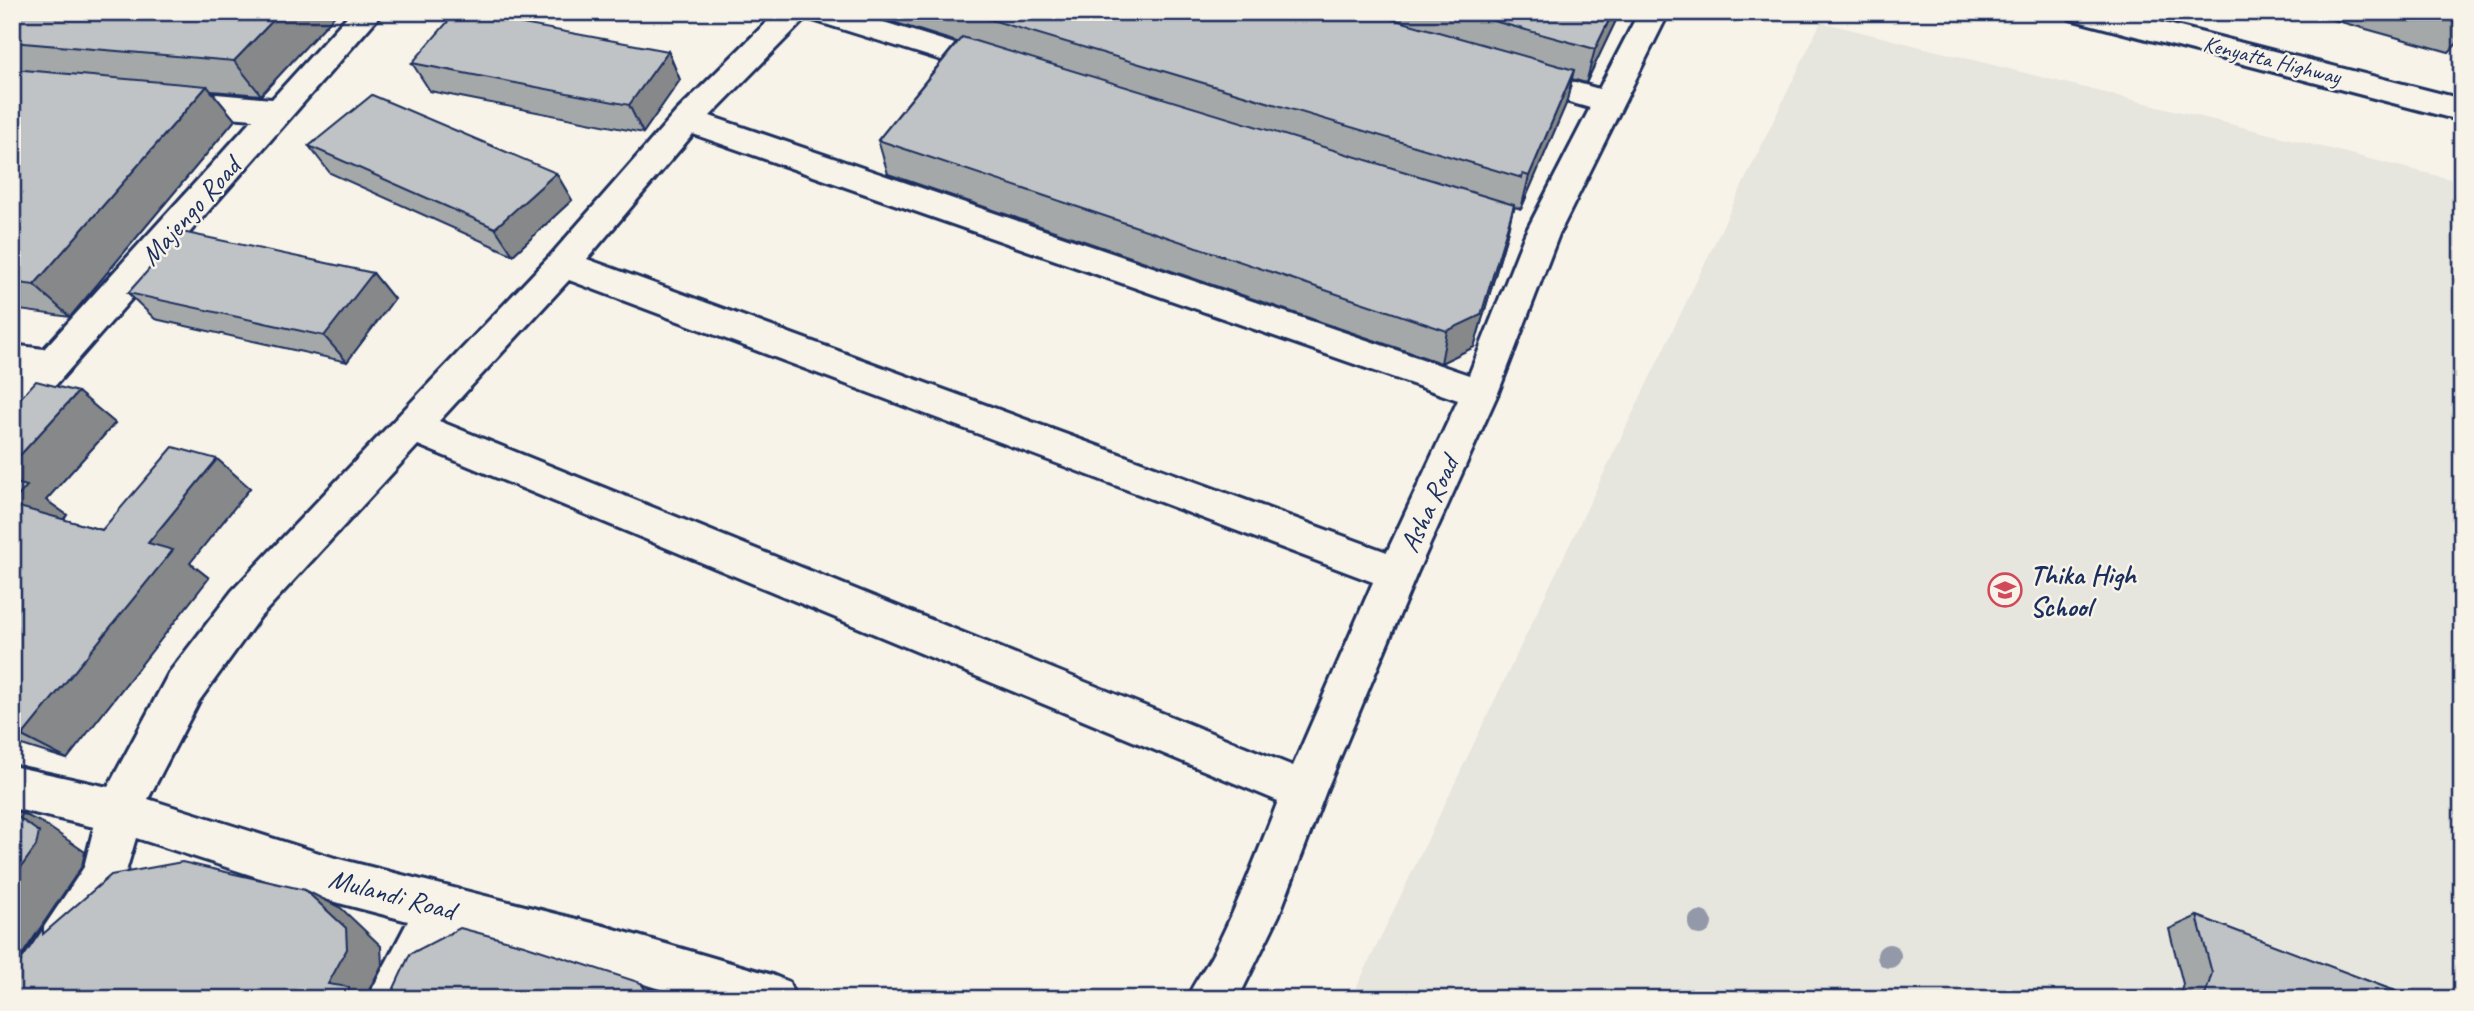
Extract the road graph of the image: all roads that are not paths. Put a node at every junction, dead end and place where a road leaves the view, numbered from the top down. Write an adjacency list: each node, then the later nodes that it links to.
1 (368, 12): 11 (street, Majengo Road)
2 (795, 12): 12 (street)
3 (817, 12): 7 (street)
4 (1654, 12): 9 (street, Asha Road)
5 (2081, 12): 10 (street, Kenyatta Highway)
6 (1489, 69): 9 (street)
7 (1028, 77)
8 (146, 99): 11 (street)
9 (1609, 103): 16 (street, Asha Road)
10 (2462, 110)
11 (279, 111): 15 (street, Majengo Road)
12 (687, 120): 13 (street); 16 (street)
13 (563, 264): 18 (street); 19 (street)
14 (12, 359): 15 (street)
15 (52, 365): 17 (street, Majengo Road)
16 (1480, 393): 19 (street, Asha Road)
17 (12, 409)
18 (414, 426): 21 (street); 22 (street)
19 (1398, 573): 21 (street, Asha Road)
20 (12, 787): 22 (street, Mulandi Road)
21 (1304, 791): 27 (street, Asha Road)
22 (119, 811): 23 (street, Mulandi Road); 25 (street)
23 (441, 907): 24 (street, Mulandi Road); 26 (street)
24 (758, 997)
25 (24, 999)
26 (390, 999)
27 (1210, 999)

